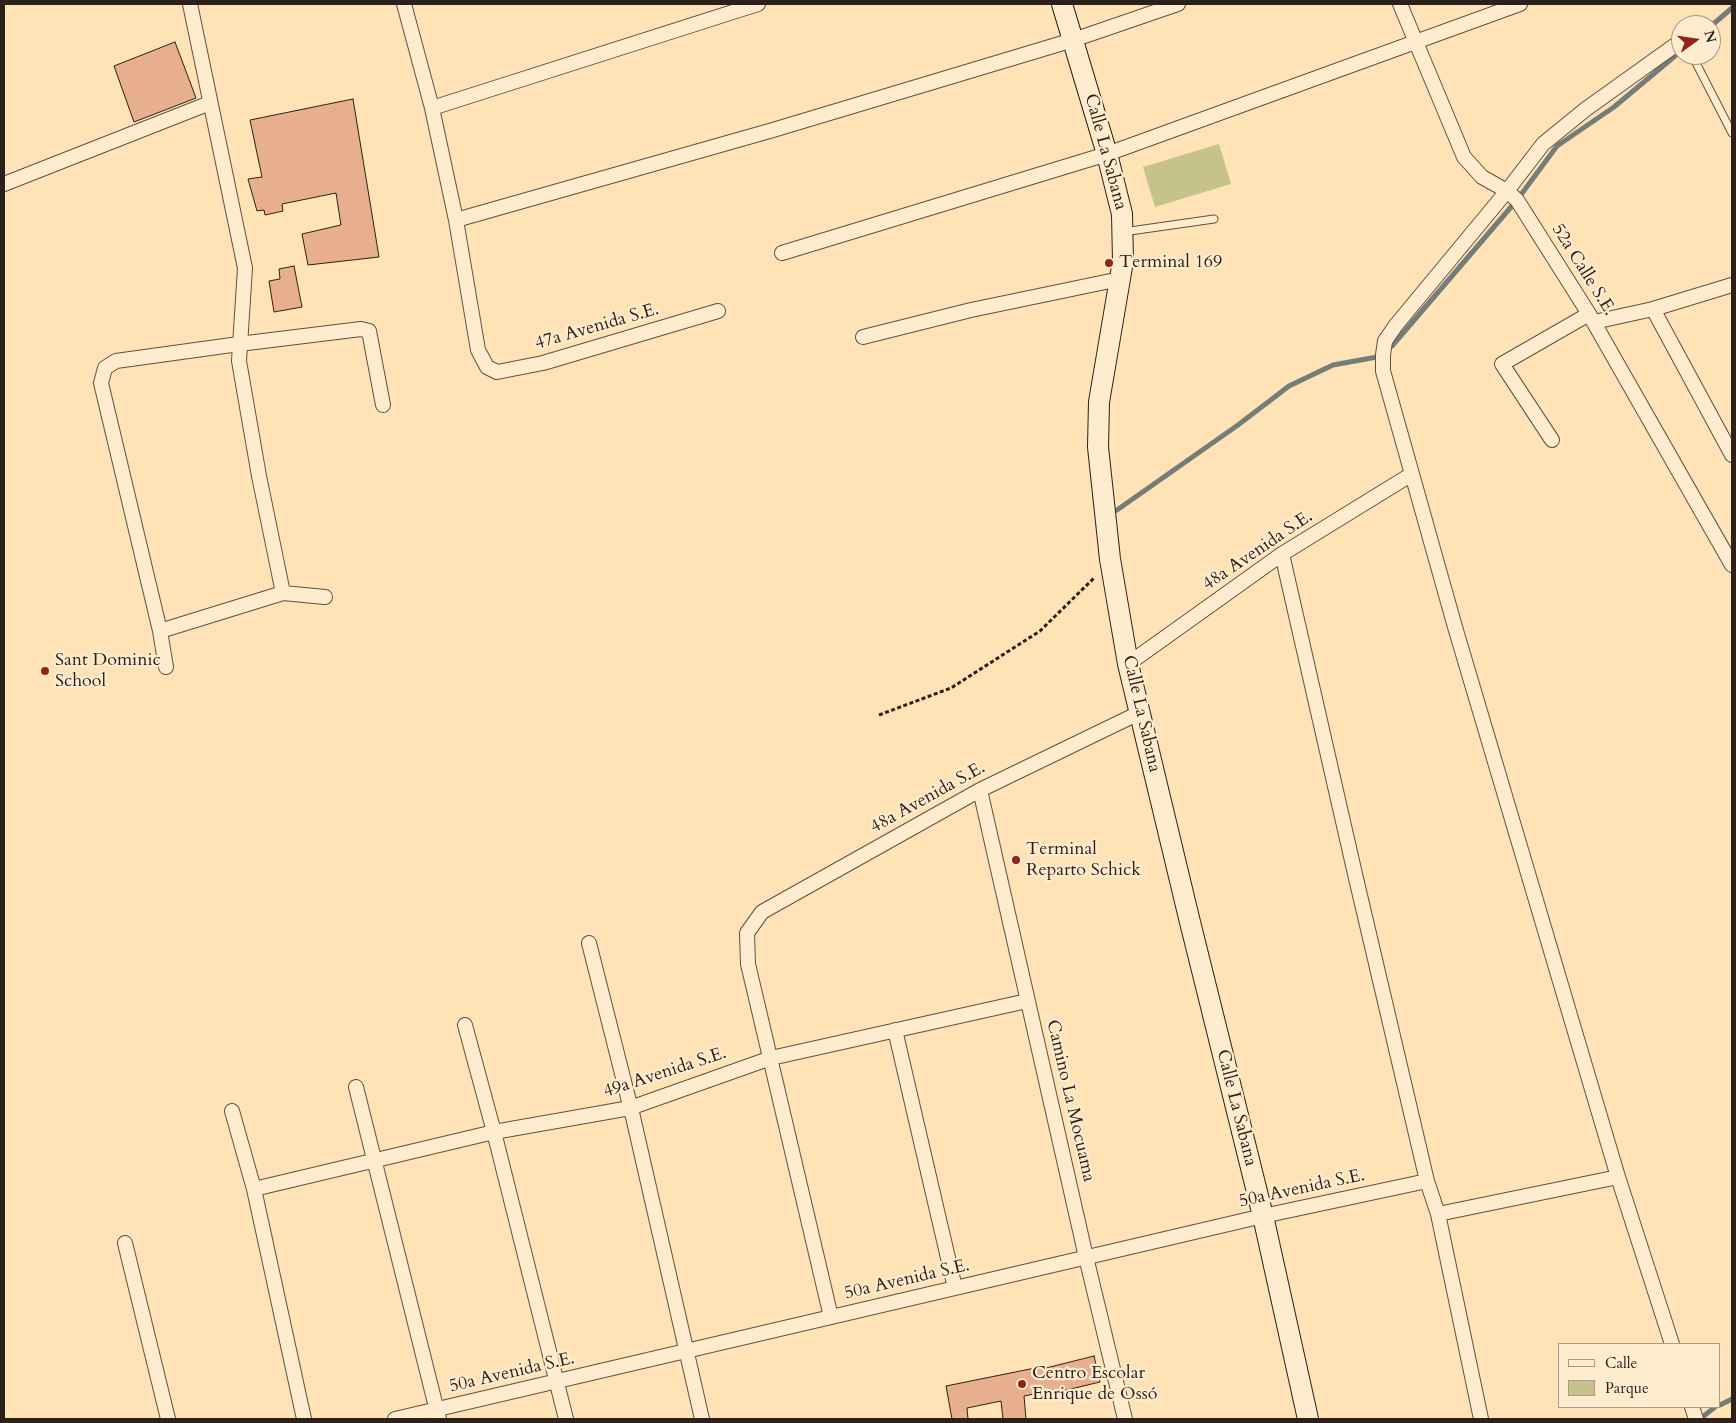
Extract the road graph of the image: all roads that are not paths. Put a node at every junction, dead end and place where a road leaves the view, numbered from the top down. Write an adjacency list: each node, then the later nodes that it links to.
1 (190, 4): 12 (street)
2 (404, 4): 13 (street)
3 (758, 4): 13 (street)
4 (1062, 4): 8 (street, Calle La Sabana)
5 (1178, 4): 8 (street)
6 (1400, 4): 9 (street, 52a Calle S.E.)
7 (1520, 4): 9 (street)
8 (1073, 40): 15 (street, Calle La Sabana); 19 (street)
9 (1414, 41): 15 (street); 17 (street, 52a Calle S.E.)
10 (1671, 48): 17 (street)
11 (1697, 65): 14 (lane)
12 (210, 103): 16 (street); 28 (street)
13 (432, 108): 19 (street)
14 (1732, 133)
15 (1107, 154): 20 (street, Calle La Sabana); 21 (street)
16 (4, 184)
17 (1507, 191): 26 (street, 52a Calle S.E.); 32 (street)
18 (1214, 219): 20 (lane)
19 (456, 220): 25 (street, 47a Avenida S.E.)
20 (1123, 232): 22 (street, Calle La Sabana)
21 (782, 252)
22 (1120, 279): 27 (street); 38 (street, Calle La Sabana)
23 (1732, 285): 24 (street)
24 (1653, 309): 26 (street); 31 (street)
25 (718, 310)
26 (1591, 318): 30 (street); 34 (street, 52a Calle S.E.)
27 (863, 337)
28 (239, 344): 29 (street); 35 (street); 37 (street)
29 (383, 405)
30 (1552, 440)
31 (1732, 455)
32 (1412, 474): 33 (street, 48a Avenida S.E.); 52 (street)
33 (1282, 554): 38 (street, 48a Avenida S.E.); 53 (street)
34 (1732, 566)
35 (283, 593): 36 (street); 37 (street)
36 (325, 597)
37 (160, 631): 39 (street)
38 (1128, 664): 40 (street, Calle La Sabana)
39 (166, 667)
40 (1139, 713): 41 (street, 48a Avenida S.E.); 56 (street, Calle La Sabana)
41 (980, 790): 43 (street, Camino La Mocuama); 46 (street, 48a Avenida S.E.)
42 (589, 943): 48 (street)
43 (1028, 1001): 45 (street, 49a Avenida S.E.); 58 (street, Camino La Mocuama)
44 (465, 1026): 50 (street)
45 (895, 1030): 46 (street, 49a Avenida S.E.); 59 (street)
46 (771, 1058): 48 (street, 49a Avenida S.E.); 60 (street)
47 (356, 1087): 51 (street)
48 (630, 1108): 50 (street, 49a Avenida S.E.); 62 (street)
49 (232, 1110): 54 (street)
50 (494, 1132): 51 (street, 49a Avenida S.E.); 63 (street)
51 (373, 1159): 54 (street, 49a Avenida S.E.); 64 (street)
52 (1618, 1177): 55 (street); 61 (street)
53 (1427, 1181): 55 (street); 56 (street, 50a Avenida S.E.)
54 (254, 1189): 66 (street)
55 (1438, 1214): 72 (street)
56 (1263, 1216): 58 (street, 50a Avenida S.E.); 71 (street, Calle La Sabana)
57 (125, 1243): 65 (street)
58 (1086, 1257): 59 (street, 50a Avenida S.E.); 70 (street, Camino La Mocuama)
59 (955, 1288): 60 (street, 50a Avenida S.E.)
60 (831, 1317): 62 (street, 50a Avenida S.E.)
61 (1672, 1343)
62 (686, 1351): 63 (street, 50a Avenida S.E.); 69 (street)
63 (558, 1381): 64 (street, 50a Avenida S.E.); 68 (street)
64 (438, 1414): 67 (street, 50a Avenida S.E.)
65 (168, 1419)
66 (304, 1419)
67 (396, 1419)
68 (566, 1419)
69 (702, 1419)
70 (1125, 1419)
71 (1308, 1419)
72 (1481, 1419)

